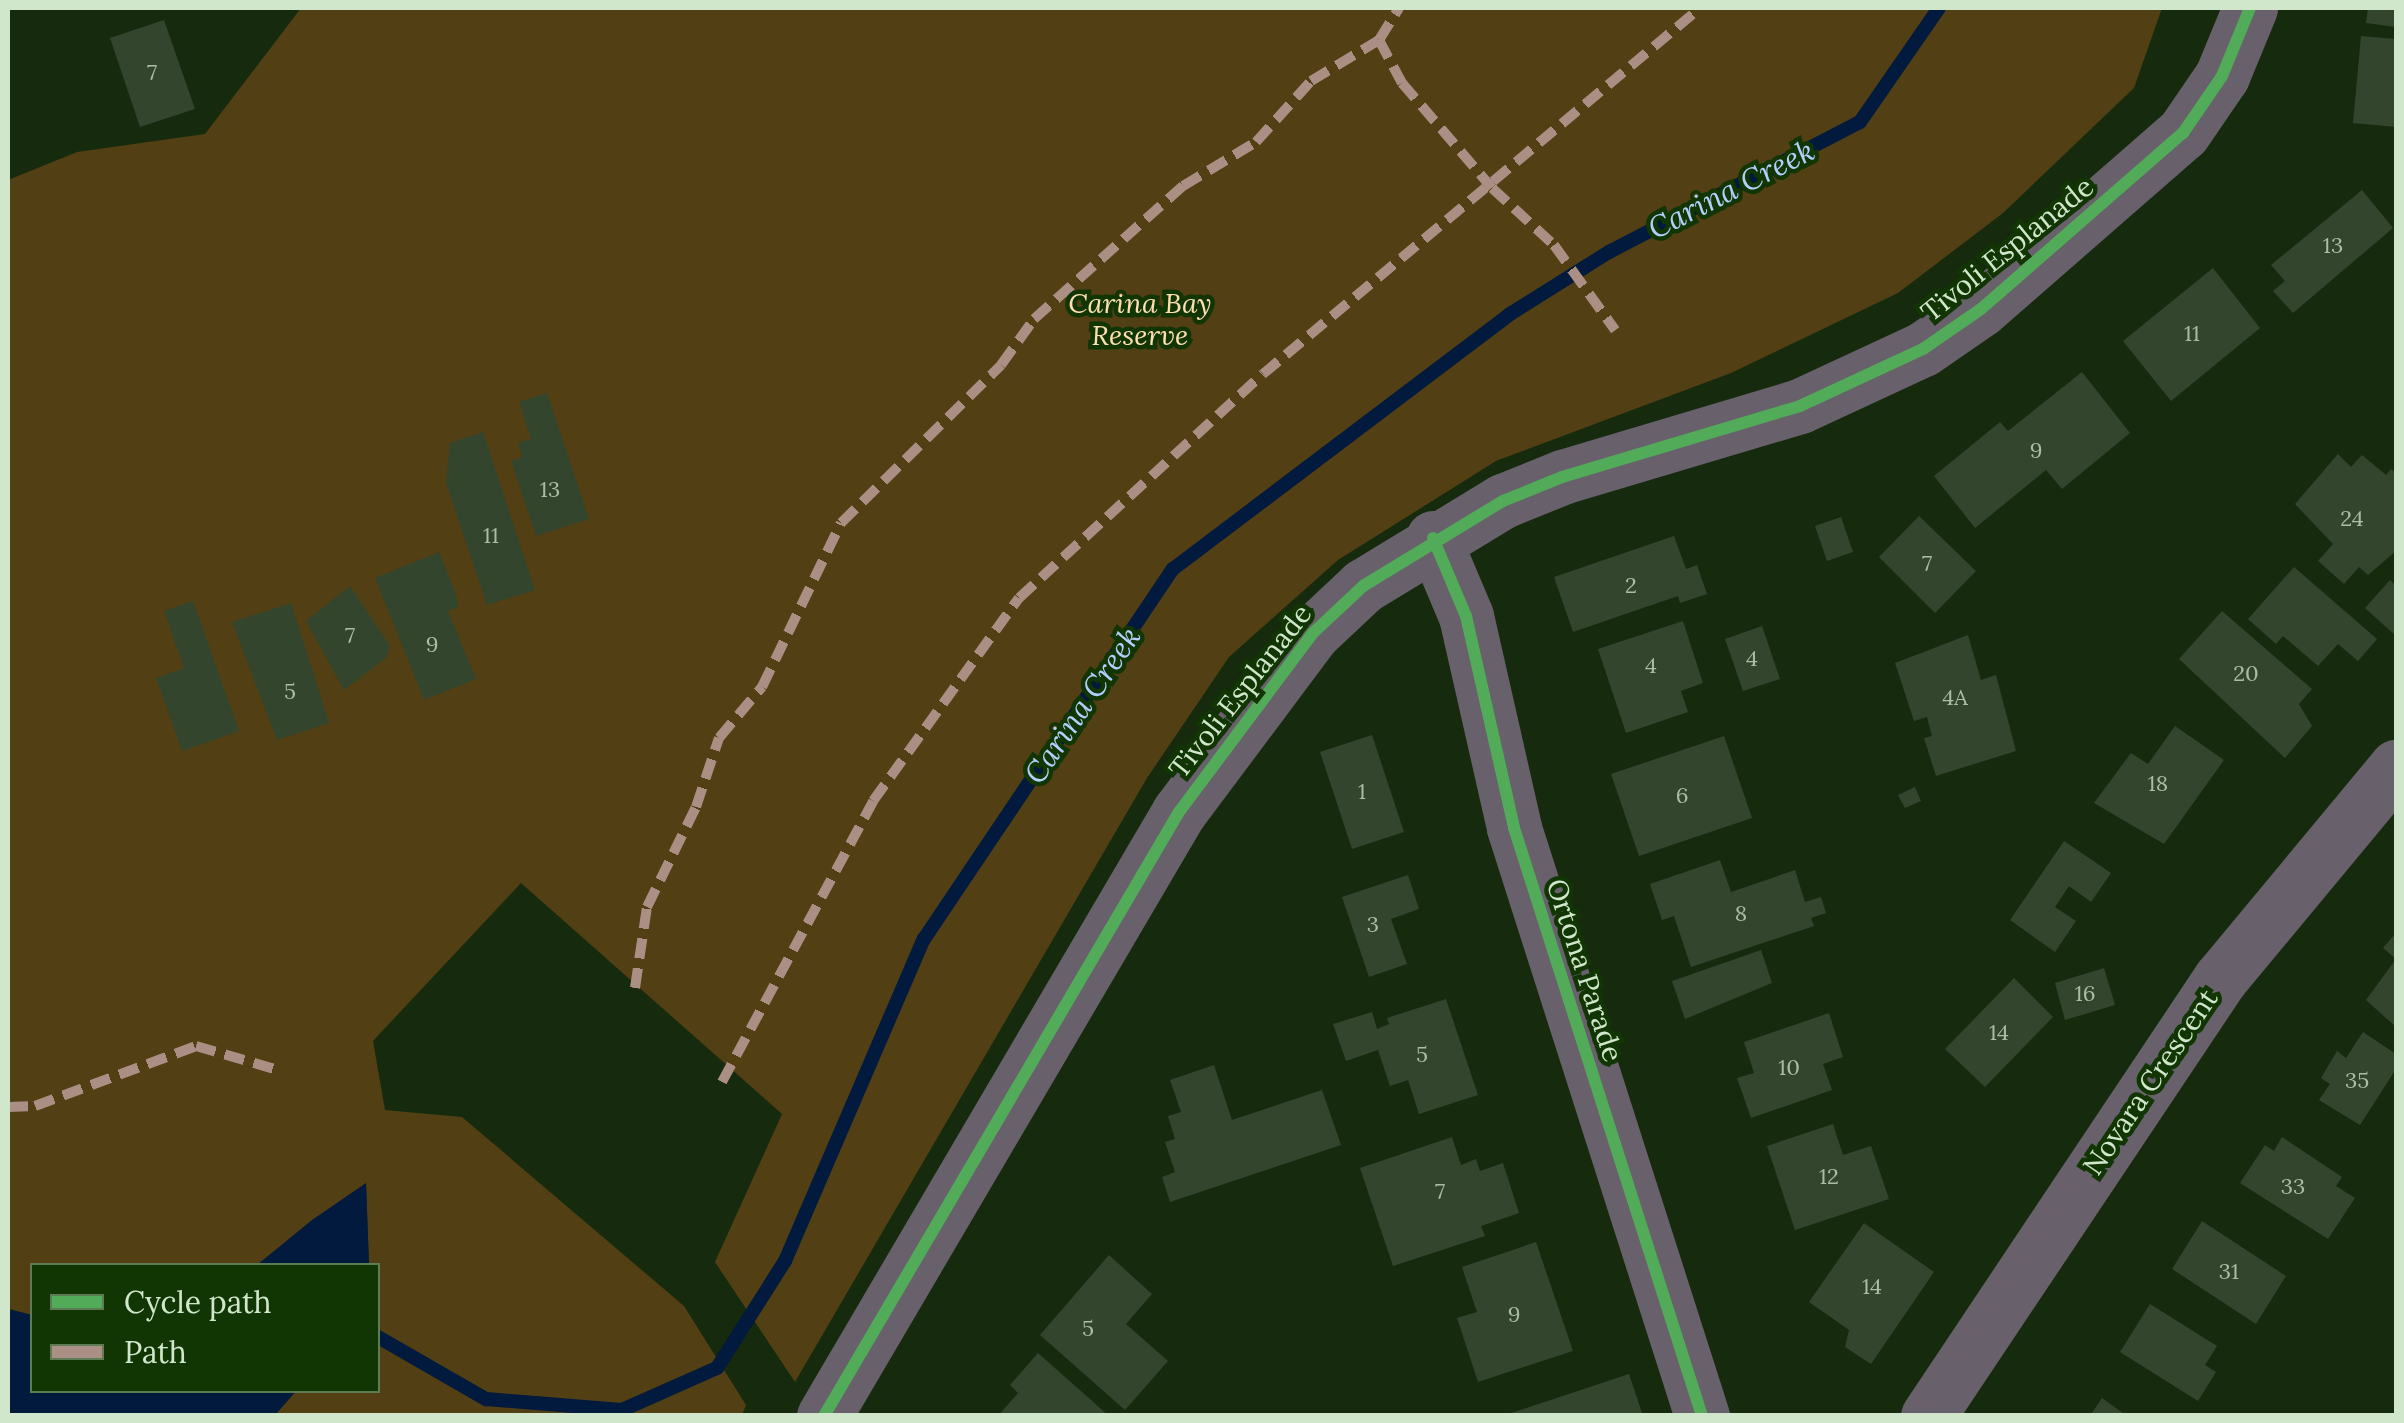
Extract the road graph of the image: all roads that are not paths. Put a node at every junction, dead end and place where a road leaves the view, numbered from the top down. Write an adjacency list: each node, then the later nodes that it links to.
1 (2250, 8): 2 (street, Tivoli Esplanade)
2 (1433, 538): 4 (street, Tivoli Esplanade); 5 (street, Ortona Parade)
3 (2396, 767): 6 (street, Novara Crescent)
4 (824, 1416)
5 (1702, 1416)
6 (1928, 1416)

